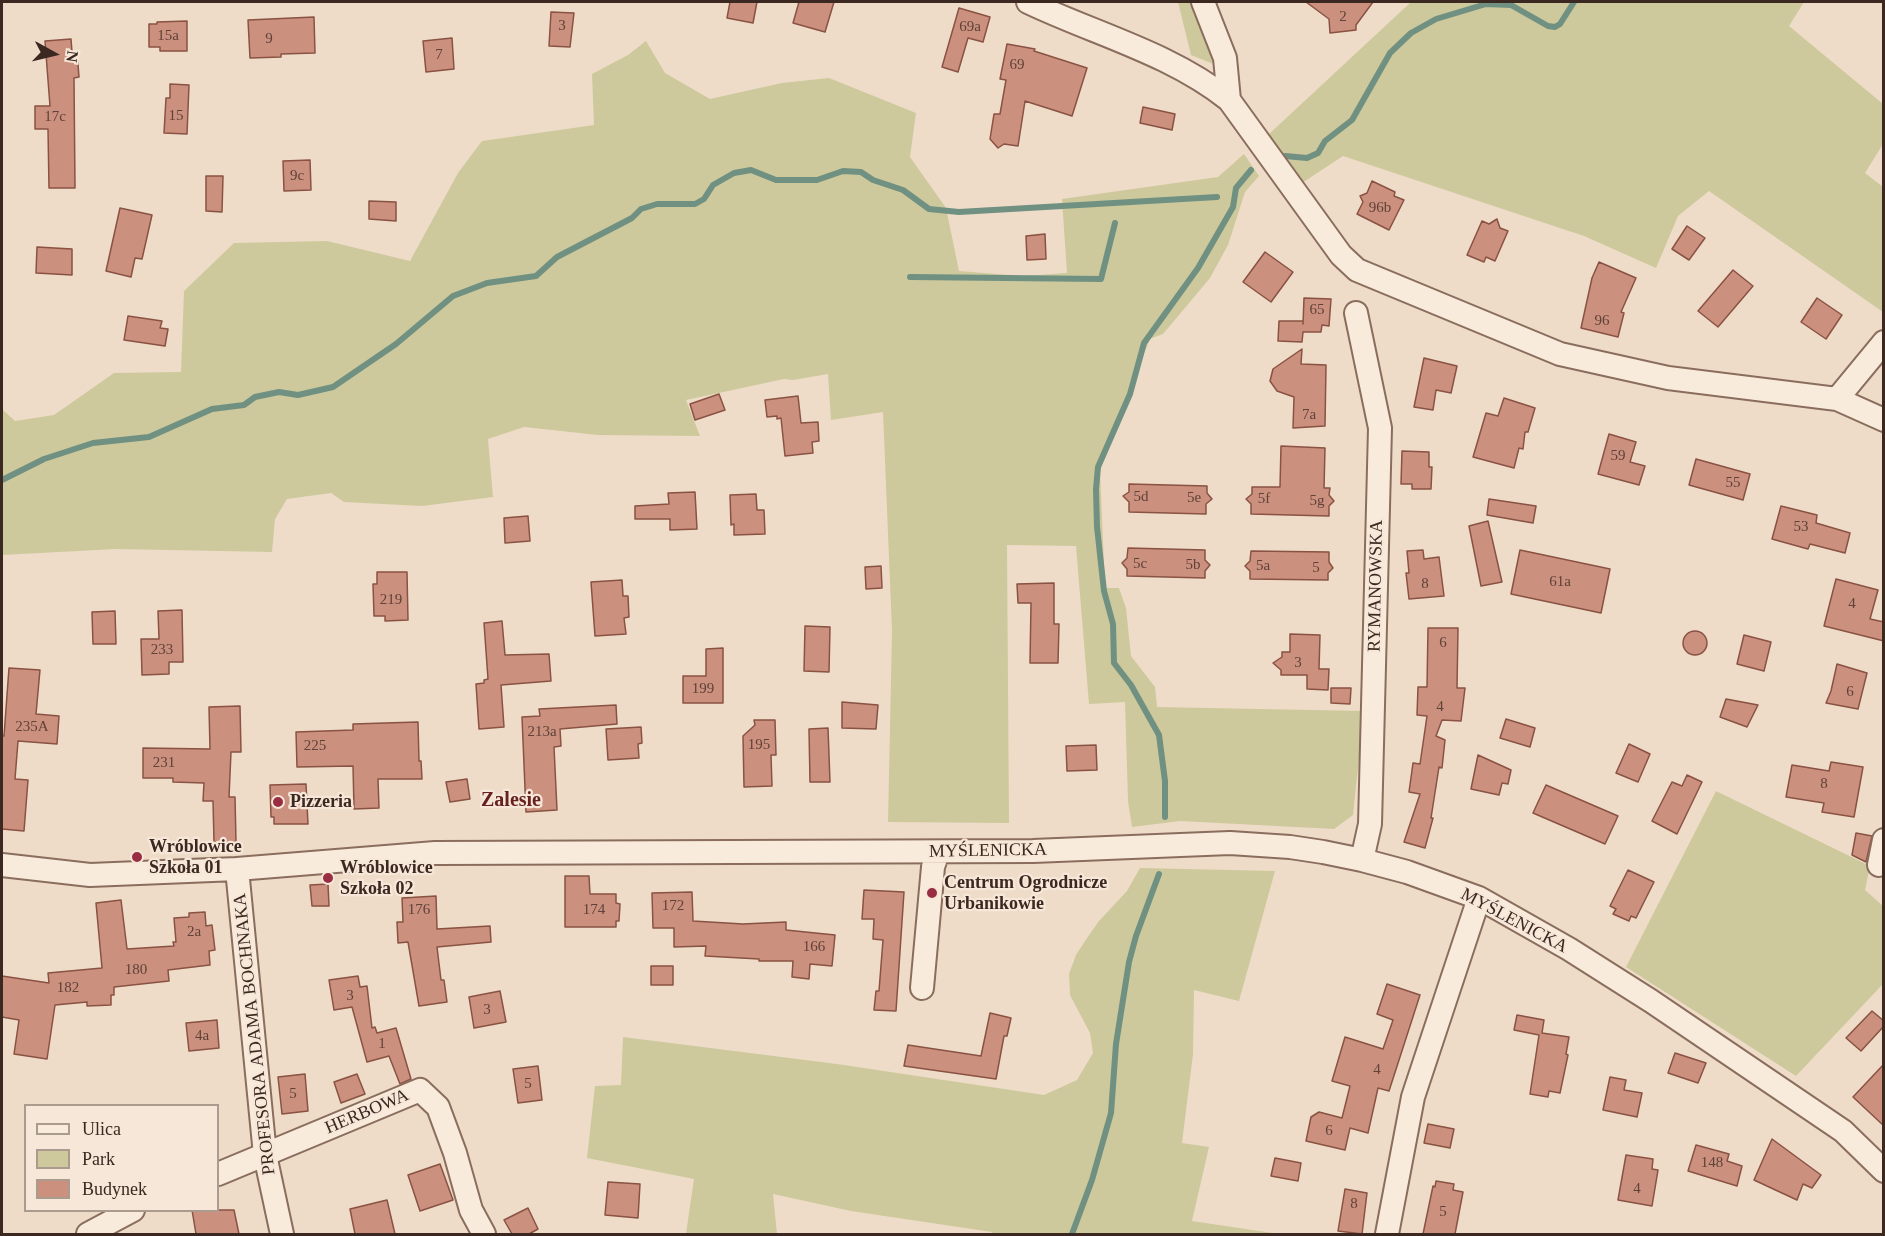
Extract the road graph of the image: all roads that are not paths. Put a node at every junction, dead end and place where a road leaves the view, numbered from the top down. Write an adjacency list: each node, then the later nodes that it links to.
1 (1028, 2): 3 (street)
2 (1203, 2): 3 (street)
3 (1229, 100): 6 (street)
4 (1356, 314): 10 (street, RYMANOWSKA)
5 (1884, 342): 6 (street)
6 (1837, 399): 7 (street)
7 (1884, 420)
8 (1884, 840): 12 (street)
9 (938, 852): 10 (street, MYŚLENICKA); 13 (street, MYŚLENICKA); 15 (street)
10 (1362, 860): 14 (street, MYŚLENICKA)
11 (2, 865): 13 (street, MYŚLENICKA)
12 (1879, 865)
13 (237, 869): 16 (street, PROFESORA ADAMA BOCHNAKA)
14 (1479, 897): 17 (street, MYŚLENICKA); 23 (street)
15 (922, 988)
16 (265, 1155): 18 (street); 21 (street, PROFESORA ADAMA BOCHNAKA); 22 (street, HERBOWA)
17 (1884, 1172)
18 (219, 1174)
19 (129, 1212): 20 (street)
20 (88, 1234)
21 (282, 1234)
22 (484, 1234)
23 (1388, 1234)

